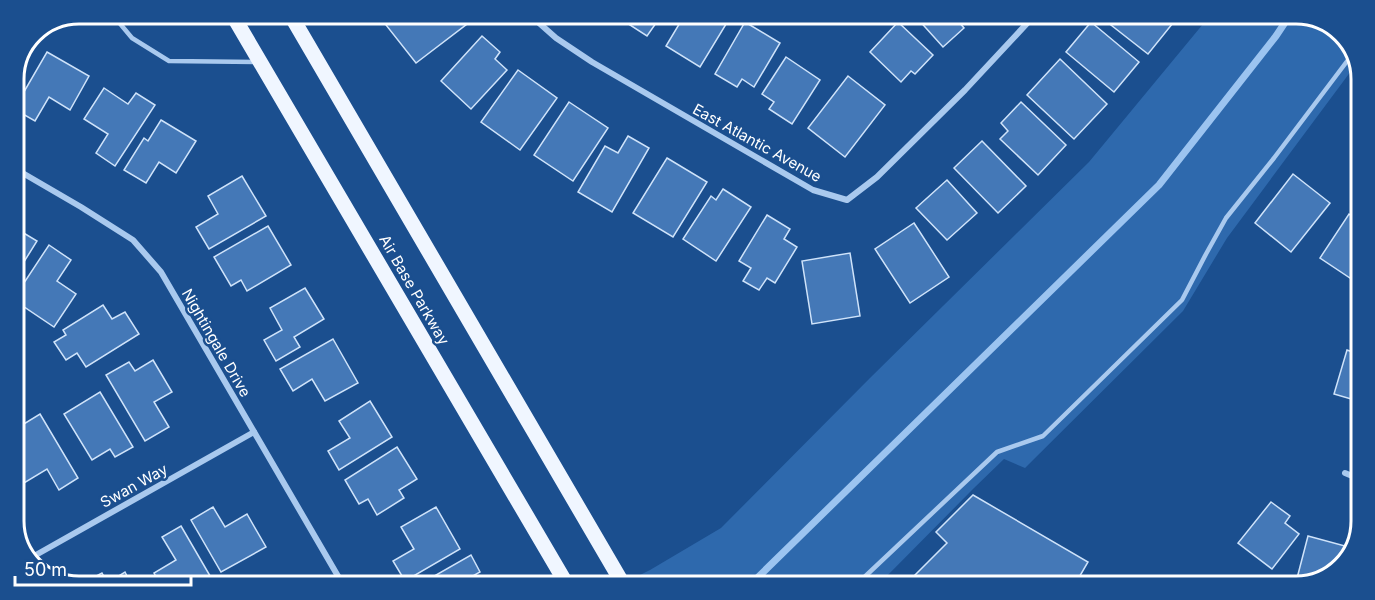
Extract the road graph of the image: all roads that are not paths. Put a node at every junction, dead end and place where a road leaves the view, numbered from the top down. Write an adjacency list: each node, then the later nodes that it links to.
1 (120, 24): 7 (lane)
2 (238, 24): 7 (main road, Air Base Parkway)
3 (296, 24): 15 (main road)
4 (540, 24): 5 (street, East Atlantic Avenue)
5 (1026, 24)
6 (1348, 60): 16 (lane)
7 (260, 62): 14 (main road, Air Base Parkway)
8 (24, 174): 9 (street, Nightingale Drive)
9 (254, 432): 12 (street, Swan Way); 13 (street, Nightingale Drive)
10 (1346, 473): 11 (street)
11 (1351, 475)
12 (36, 555)
13 (338, 576)
14 (561, 576)
15 (618, 576)
16 (866, 576)

